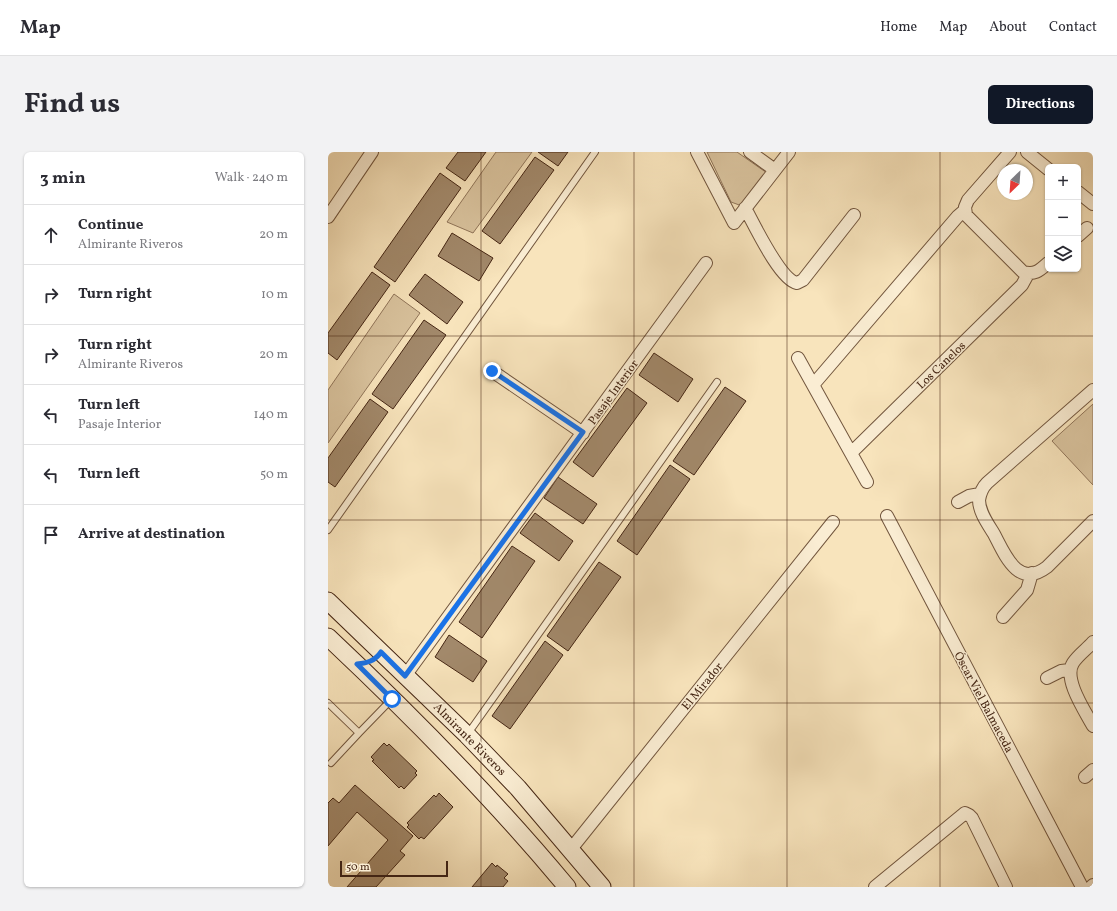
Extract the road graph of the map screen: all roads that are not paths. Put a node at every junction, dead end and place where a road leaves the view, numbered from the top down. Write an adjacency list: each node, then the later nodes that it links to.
1 (372, 152): 15 (street)
2 (595, 152): 34 (lane)
3 (697, 152): 12 (street)
4 (750, 152): 9 (street)
5 (789, 152): 9 (street)
6 (1010, 152): 13 (street)
7 (1027, 152): 8 (street)
8 (1045, 167)
9 (774, 170): 12 (street)
10 (1081, 194): 11 (street)
11 (1093, 204)
12 (745, 208): 14 (street)
13 (965, 210): 20 (street); 24 (street)
14 (854, 215)
15 (328, 217)
16 (1088, 228): 17 (street)
17 (1081, 234)
18 (706, 263): 26 (street, Pasaje Interior)
19 (1045, 266): 20 (street, Los Canelos)
20 (1028, 274): 27 (street, Los Canelos)
21 (798, 358): 24 (street)
22 (492, 371): 26 (street)
23 (717, 382): 51 (lane)
24 (813, 385): 27 (street)
25 (1093, 390): 29 (street)
26 (583, 432): 43 (street, Pasaje Interior)
27 (851, 453): 28 (street)
28 (867, 482)
29 (980, 494): 30 (street); 35 (street)
30 (958, 502)
31 (887, 516): 58 (street, Óscar Viel Balmaceda)
32 (1093, 521): 35 (street)
33 (833, 522): 53 (street, El Mirador)
34 (328, 530)
35 (1032, 574): 37 (street)
36 (328, 601): 40 (main road, Almirante Riveros)
37 (1003, 617)
38 (328, 637): 41 (main road)
39 (1093, 642): 42 (street)
40 (381, 652): 41 (main road); 43 (main road, Almirante Riveros)
41 (357, 664): 45 (main road)
42 (1070, 670): 44 (street); 48 (street)
43 (405, 676): 47 (main road, Almirante Riveros)
44 (1047, 678)
45 (392, 699): 49 (main road); 50 (lane)
46 (328, 703): 50 (lane)
47 (441, 710): 49 (main road); 51 (main road, Almirante Riveros)
48 (1093, 726)
49 (423, 729): 54 (main road)
50 (359, 733): 52 (lane)
51 (467, 735): 53 (main road, Almirante Riveros)
52 (331, 763)
53 (571, 849): 55 (main road, Almirante Riveros)
54 (567, 887)
55 (602, 887)
56 (875, 887): 57 (street)
57 (1006, 887)
58 (1082, 887)

